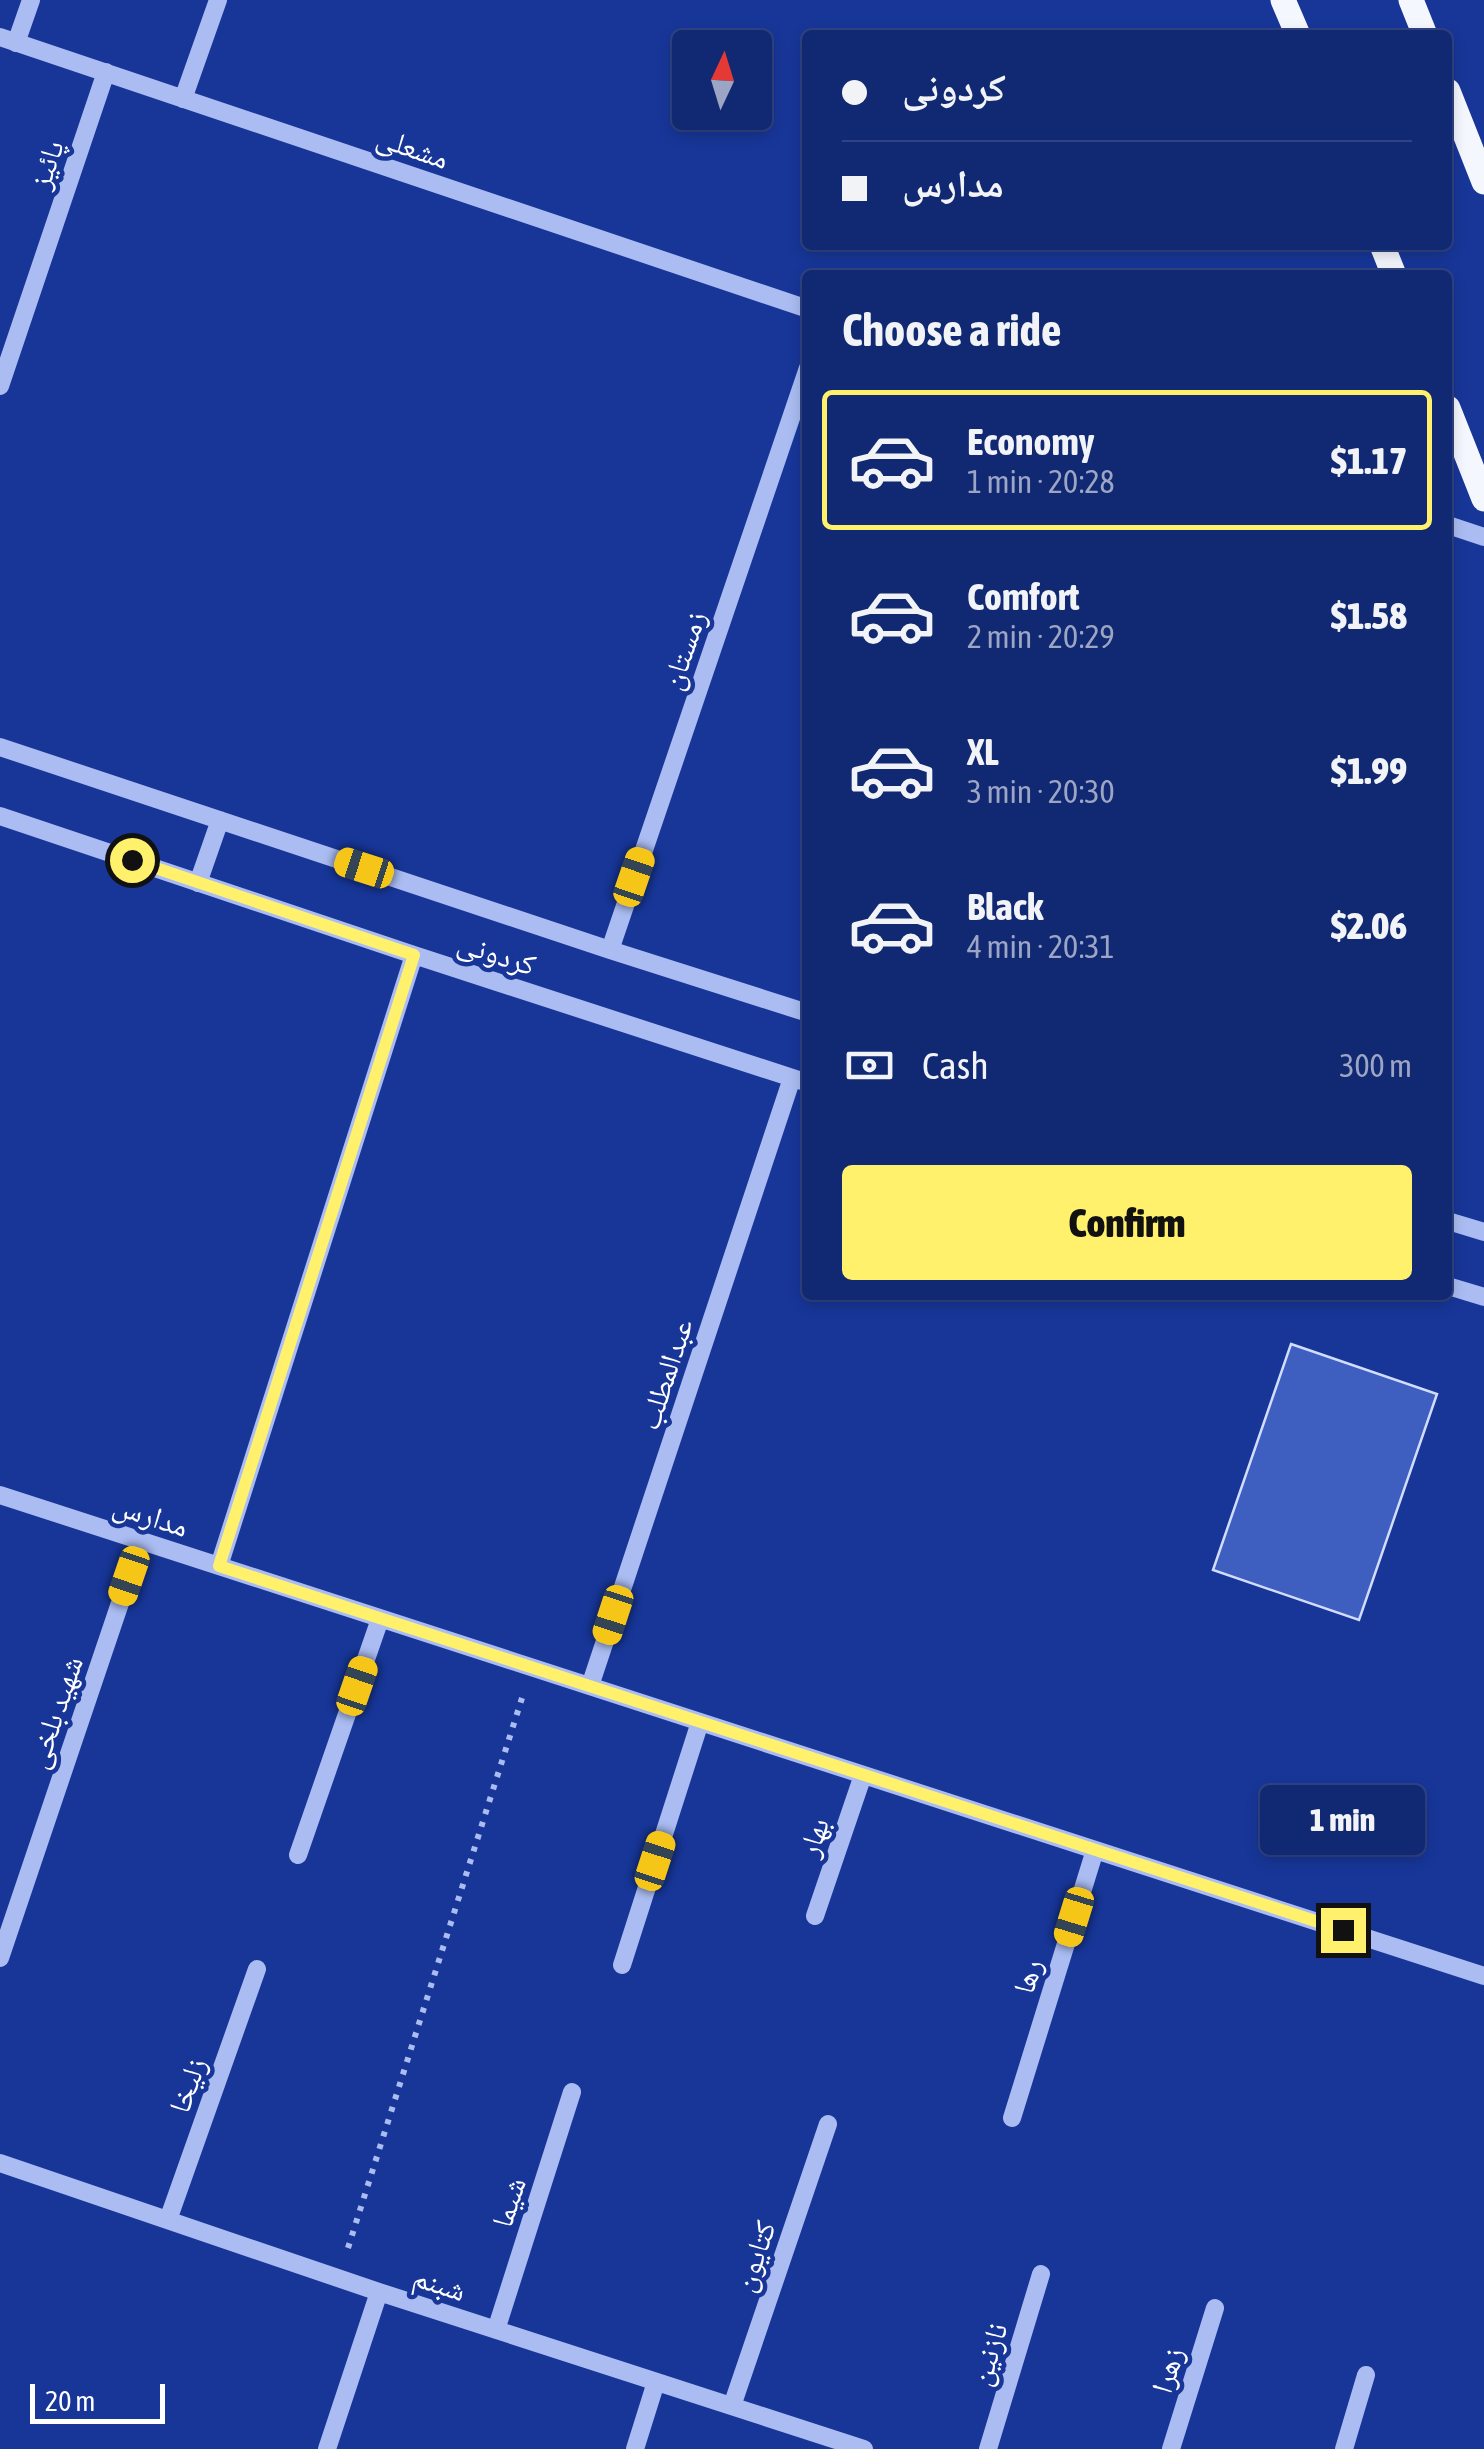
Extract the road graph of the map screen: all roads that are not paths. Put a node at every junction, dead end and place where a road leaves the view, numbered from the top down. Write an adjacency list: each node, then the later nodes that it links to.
1 (31, 0): 7 (street)
2 (218, 0): 9 (street)
3 (1284, 0): 5 (main road)
4 (1411, 0): 6 (main road)
5 (1296, 30)
6 (1423, 30)
7 (8, 40): 8 (street, مشعلی)
8 (106, 72): 9 (street, مشعلی); 13 (street, پائیز)
9 (183, 99): 12 (street, مشعلی)
10 (1452, 101): 11 (main road)
11 (1484, 182)
12 (802, 307)
13 (0, 386)
14 (802, 386): 23 (street, زمستان)
15 (1452, 418): 16 (main road)
16 (1484, 499)
17 (1452, 526): 18 (street)
18 (1484, 537)
19 (0, 747): 21 (street, کردونی)
20 (0, 816): 22 (street, کردونی)
21 (220, 820): 22 (street); 23 (street, کردونی)
22 (198, 883): 24 (street, کردونی)
23 (610, 950): 25 (street, کردونی)
24 (414, 955): 26 (street, کردونی); 33 (street)
25 (802, 1011)
26 (800, 1081): 35 (street, عبدالمطلب)
27 (1452, 1222): 28 (street)
28 (1484, 1232)
29 (1452, 1287): 30 (street)
30 (1484, 1297)
31 (0, 1495): 32 (street, مدارس)
32 (141, 1541): 33 (street, مدارس); 41 (street, شهید بلخی)
33 (219, 1566): 34 (street, مدارس)
34 (380, 1619): 35 (street, مدارس); 39 (street)
35 (590, 1686): 36 (street, مدارس)
36 (700, 1722): 37 (street, مدارس); 42 (street)
37 (863, 1775): 38 (street, مدارس); 40 (street, بهار)
38 (1095, 1850): 44 (street, مدارس); 46 (street, رها)
39 (298, 1855)
40 (814, 1916)
41 (0, 1958)
42 (622, 1965)
43 (257, 1970): 49 (street, زلیخا)
44 (1484, 1976)
45 (572, 2092): 53 (street, شیما)
46 (1012, 2118)
47 (828, 2124): 56 (street, کتایون)
48 (0, 2163): 49 (street, شبنم)
49 (168, 2220): 51 (street, شبنم)
50 (1041, 2274): 61 (street, نازنین)
51 (379, 2292): 53 (street, شبنم); 58 (street)
52 (1215, 2308): 62 (street, زهرا)
53 (496, 2330): 55 (street, شبنم)
54 (1366, 2375): 63 (street)
55 (656, 2382): 56 (street, شبنم); 59 (street)
56 (732, 2406): 57 (street, شبنم)
57 (816, 2442): 60 (street, شبنم)
58 (327, 2449)
59 (636, 2449)
60 (864, 2449)
61 (988, 2449)
62 (1172, 2449)
63 (1344, 2449)

